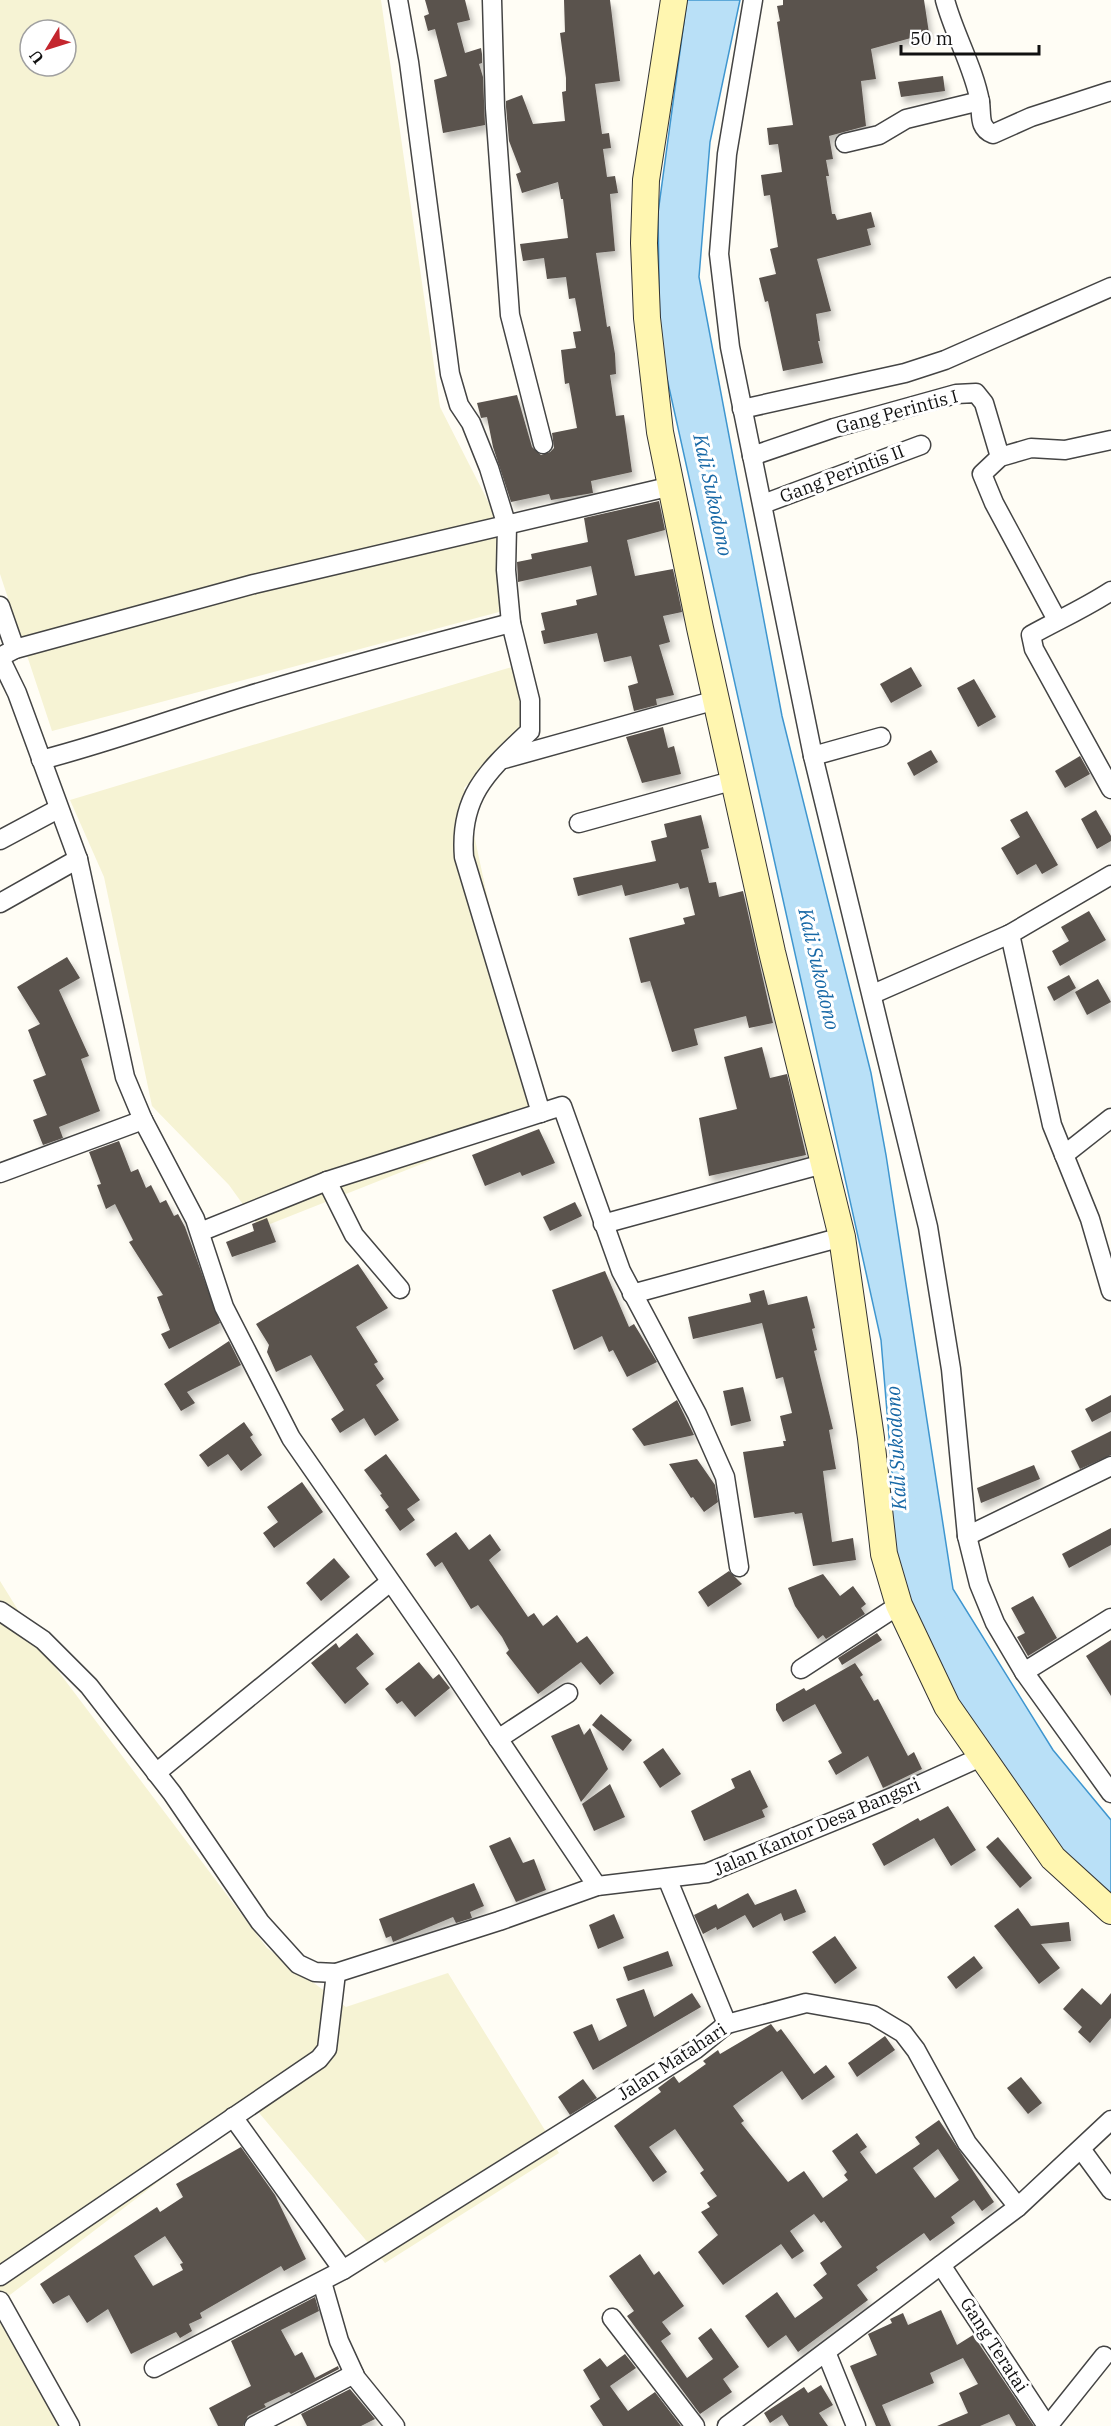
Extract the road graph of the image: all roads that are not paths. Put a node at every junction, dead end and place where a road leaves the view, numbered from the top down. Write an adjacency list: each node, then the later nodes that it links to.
1 (398, 0): 18 (street)
2 (492, 0): 12 (street)
3 (674, 0): 16 (main road)
4 (753, 0): 10 (street)
5 (945, 0): 7 (street)
6 (1111, 91): 7 (street)
7 (980, 101): 8 (street)
8 (845, 143)
9 (1111, 287): 10 (street)
10 (742, 409): 14 (street)
11 (1111, 440): 15 (street)
12 (543, 444)
13 (921, 445): 17 (street, Gang Perintis II)
14 (752, 456): 15 (street, Gang Perintis I); 17 (street)
15 (1000, 457): 21 (street)
16 (672, 486): 18 (street); 24 (main road)
17 (763, 504): 26 (street)
18 (507, 526): 22 (street); 23 (street)
19 (1111, 591): 21 (street)
20 (0, 606): 23 (street)
21 (1057, 620): 30 (street)
22 (511, 623): 27 (street); 28 (street)
23 (5, 655): 27 (street)
24 (716, 700): 28 (street); 29 (main road)
25 (881, 737): 26 (street)
26 (813, 756): 38 (street)
27 (41, 760): 31 (street)
28 (497, 761): 39 (street)
29 (735, 780): 32 (street); 43 (main road)
30 (1111, 789)
31 (58, 809): 33 (street); 34 (street)
32 (579, 824)
33 (0, 840)
34 (78, 859): 36 (street); 41 (street)
35 (1111, 875): 37 (street)
36 (0, 903)
37 (1010, 934): 38 (street); 42 (street)
38 (873, 994): 53 (street)
39 (541, 1113): 45 (street); 46 (street)
40 (1111, 1118): 42 (street)
41 (143, 1120): 44 (street); 47 (street)
42 (1064, 1155): 50 (street)
43 (823, 1164): 46 (street); 48 (main road)
44 (0, 1173)
45 (327, 1181): 47 (street); 49 (street)
46 (603, 1224): 51 (street)
47 (200, 1232): 55 (street)
48 (842, 1237): 51 (street); 56 (main road)
49 (400, 1289)
50 (1111, 1291)
51 (632, 1294): 54 (street)
52 (1111, 1466): 53 (street)
53 (967, 1536): 60 (street)
54 (739, 1567)
55 (390, 1581): 62 (street); 64 (street)
56 (899, 1605): 59 (street); 63 (main road)
57 (0, 1611): 64 (street)
58 (1111, 1617): 60 (street)
59 (801, 1669)
60 (1024, 1672): 65 (street)
61 (568, 1693): 62 (street)
62 (498, 1739): 67 (street)
63 (983, 1756): 66 (street, Jalan Kantor Desa Bangsri); 68 (main road)
64 (156, 1773): 69 (street)
65 (1108, 1784)
66 (667, 1878): 67 (street, Jalan Kantor Desa Bangsri); 70 (street)
67 (597, 1886): 69 (street, Jalan Kantor Desa Bangsri)
68 (1111, 1911)
69 (336, 1973): 71 (street)
70 (727, 2024): 75 (street, Jalan Matahari); 77 (street, Jalan Matahari)
71 (233, 2117): 77 (street); 78 (street)
72 (1111, 2120): 73 (street)
73 (1081, 2149): 74 (street); 75 (street)
74 (1111, 2190)
75 (1018, 2207): 76 (street)
76 (941, 2265): 82 (street); 92 (street, Gang Teratai)
77 (343, 2270): 79 (street, Jalan Matahari)
78 (0, 2276)
79 (322, 2282): 84 (street, Jalan Matahari); 85 (street)
80 (0, 2301): 86 (street)
81 (612, 2318): 89 (street)
82 (826, 2352): 90 (street); 91 (street)
83 (1104, 2356): 92 (street)
84 (154, 2368)
85 (354, 2374): 87 (street); 88 (street)
86 (70, 2426)
87 (254, 2426)
88 (395, 2426)
89 (694, 2426)
90 (727, 2426)
91 (856, 2426)
92 (1048, 2426)

